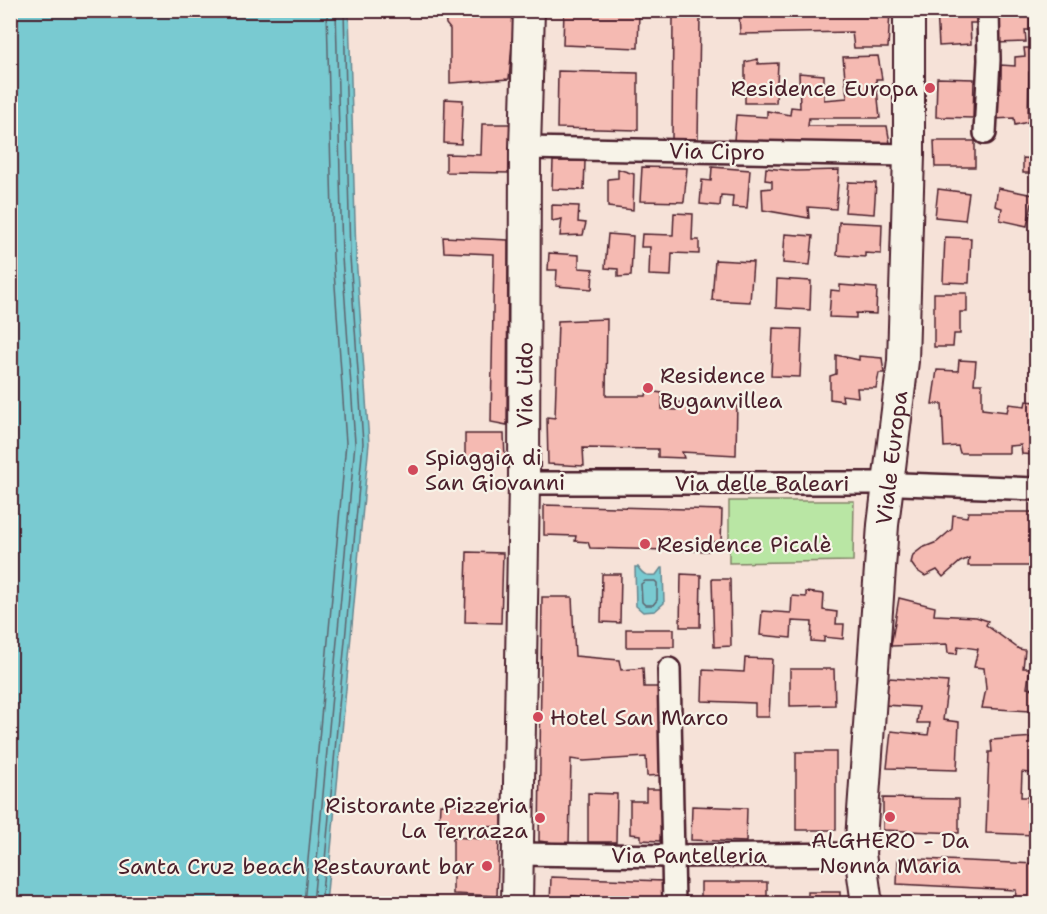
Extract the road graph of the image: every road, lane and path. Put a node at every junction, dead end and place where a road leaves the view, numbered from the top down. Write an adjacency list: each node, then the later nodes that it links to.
1 (529, 10): 5 (street, Via Lido)
2 (909, 10): 6 (street, Viale Europa)
3 (988, 10): 4 (street)
4 (985, 133)
5 (525, 148): 6 (street, Via Cipro); 7 (street, Via Lido)
6 (909, 155): 8 (street, Viale Europa)
7 (524, 483): 8 (street, Via delle Baleari); 11 (street, Via Lido)
8 (887, 483): 9 (street, Via delle Baleari); 12 (street, Viale Europa)
9 (1036, 489)
10 (669, 669): 13 (street)
11 (518, 854): 13 (street, Via Pantelleria); 14 (street, Via Lido)
12 (860, 854): 13 (street, Via Pantelleria); 16 (street, Viale Europa)
13 (674, 856): 15 (street)
14 (517, 903)
15 (674, 903)
16 (867, 903)

